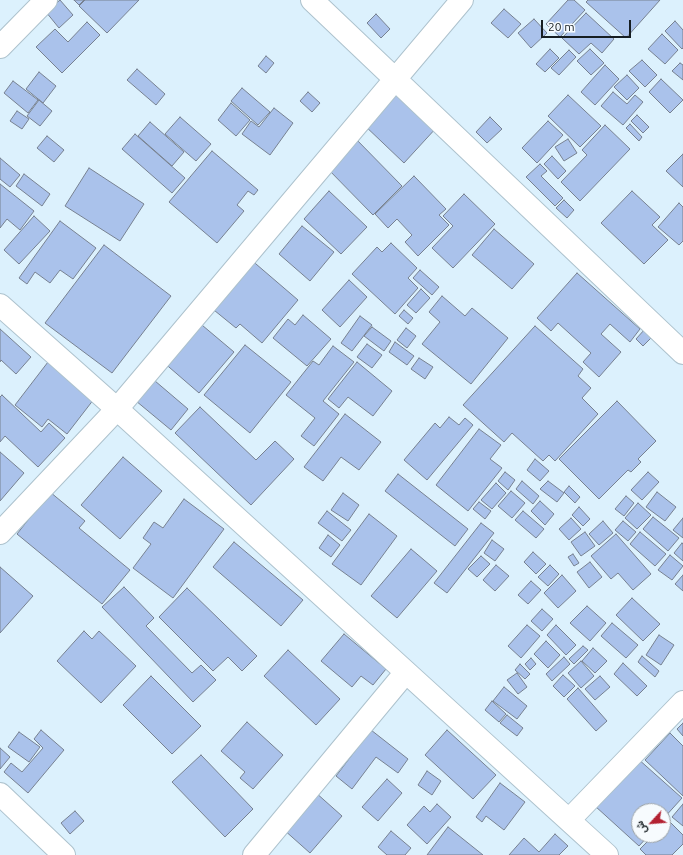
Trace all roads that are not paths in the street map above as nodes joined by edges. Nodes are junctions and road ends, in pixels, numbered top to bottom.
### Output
1 (46, 0) edge
2 (312, 0) edge
3 (462, 0) edge
4 (0, 46) edge
5 (396, 80) junction
6 (0, 305) edge
7 (683, 353) edge
8 (117, 409) junction
9 (0, 533) edge
10 (406, 672) junction
11 (683, 702) edge
12 (0, 794) edge
13 (569, 820) junction
14 (64, 855) edge
15 (254, 855) edge
16 (607, 855) edge

1 - 4 street
2 - 5 street
3 - 5 street
5 - 7 street
5 - 8 street
6 - 8 street
8 - 9 street
8 - 10 street
10 - 13 street
10 - 15 street
11 - 13 street
12 - 14 street
13 - 16 street

